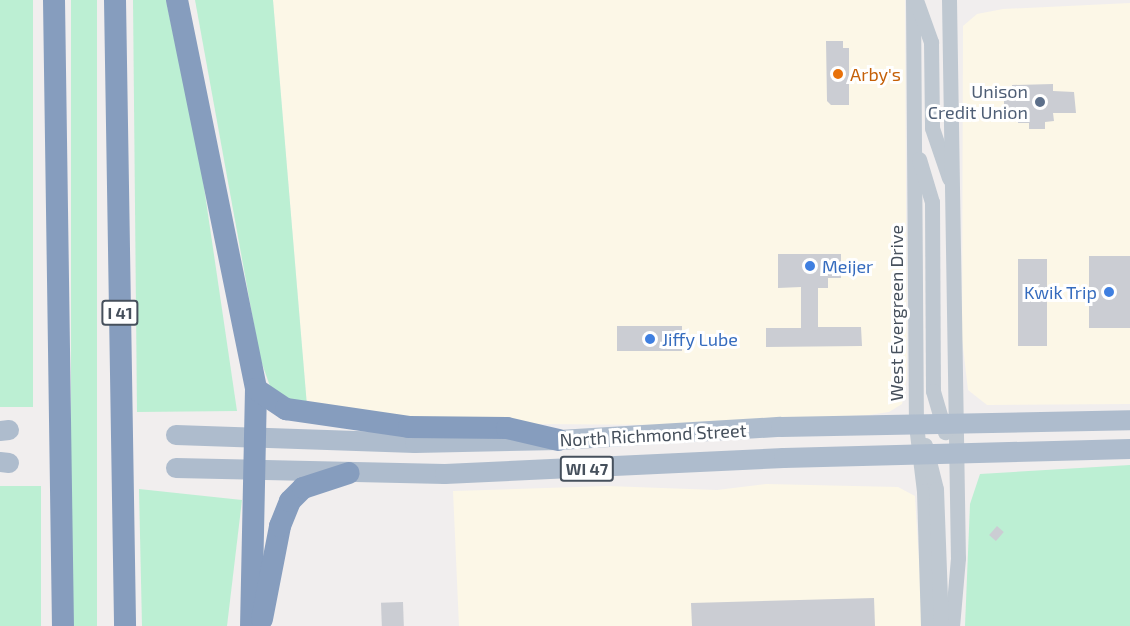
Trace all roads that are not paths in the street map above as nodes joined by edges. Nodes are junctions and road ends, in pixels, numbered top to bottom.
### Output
1 (54, 0) edge
2 (115, 0) edge
3 (177, 0) edge
4 (914, 0) edge
5 (949, 0) edge
6 (914, 144) junction
7 (952, 186) junction
8 (256, 389) junction
9 (1130, 420) edge
10 (916, 424) junction
11 (948, 424) junction
12 (176, 435) dead end
13 (256, 437) junction
14 (559, 440) junction
15 (1130, 449) edge
16 (955, 453) junction
17 (924, 454) junction
18 (176, 468) dead end
19 (255, 471) junction
20 (349, 473) junction
21 (63, 626) edge
22 (125, 626) edge
23 (251, 626) edge
24 (261, 626) edge
25 (928, 626) edge
26 (940, 626) edge
27 (952, 626) edge

1 - 21 highway
2 - 22 highway, I 41
3 - 8 highway
4 - 6 street, West Evergreen Drive
4 - 7 street
5 - 7 street
6 - 10 street, West Evergreen Drive
6 - 11 street
7 - 11 street
8 - 13 highway
8 - 14 highway
9 - 11 main road, North Richmond Street / WI 47
10 - 11 main road, North Richmond Street / WI 47
10 - 14 main road, North Richmond Street / WI 47
10 - 17 street, West Evergreen Drive
11 - 16 street
12 - 13 main road, North Richmond Street / WI 47
13 - 14 main road, North Richmond Street / WI 47
13 - 19 highway
15 - 16 main road, North Richmond Street / WI 47
16 - 17 main road, North Richmond Street / WI 47
16 - 27 street
17 - 20 main road, North Richmond Street / WI 47
17 - 25 street, West Evergreen Drive
17 - 26 street
18 - 19 main road, North Richmond Street / WI 47
19 - 20 main road, North Richmond Street / WI 47
19 - 23 highway
20 - 24 highway

